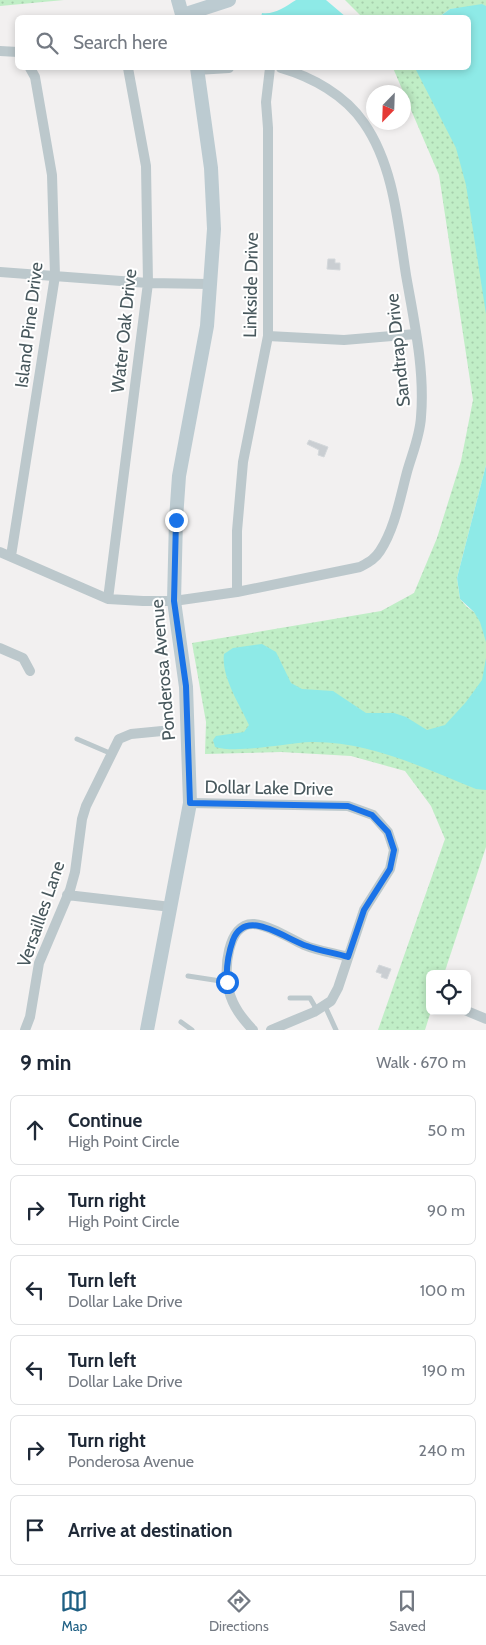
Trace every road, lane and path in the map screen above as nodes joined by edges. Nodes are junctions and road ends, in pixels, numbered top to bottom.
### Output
1 (178, 0) edge
2 (229, 0) edge
3 (183, 15) edge
4 (186, 15) edge
5 (0, 51) edge
6 (15, 52) edge
7 (31, 70) edge
8 (128, 70) edge
9 (197, 70) edge
10 (270, 70) edge
11 (288, 70) edge
12 (0, 272) edge
13 (55, 276) junction
14 (148, 283) junction
15 (210, 284) junction
16 (416, 334) junction
17 (268, 336) junction
18 (0, 552) edge
19 (11, 556) junction
20 (237, 592) junction
21 (108, 599) junction
22 (174, 601) junction
23 (0, 648) edge
24 (30, 671) dead end
25 (162, 732) dead end
26 (77, 740) dead end
27 (112, 754) junction
28 (190, 803) junction
29 (67, 895) junction
30 (170, 907) junction
31 (348, 957) junction
32 (188, 976) dead end
33 (227, 982) junction
34 (290, 998) dead end
35 (321, 1008) junction
36 (471, 1013) edge
37 (486, 1019) edge
38 (181, 1022) dead end
39 (25, 1030) edge
40 (147, 1030) edge
41 (192, 1030) edge
42 (253, 1030) edge
43 (271, 1030) edge
44 (336, 1030) edge

1 - 3 street
2 - 4 street
5 - 6 street
7 - 13 street, Island Pine Drive
8 - 14 street, Water Oak Drive
9 - 15 street, Ponderosa Avenue
10 - 17 street, Linkside Drive
11 - 16 street, Sandtrap Drive
12 - 13 street
13 - 14 street
13 - 19 street, Island Pine Drive
14 - 15 street
14 - 21 street, Water Oak Drive
15 - 22 street, Ponderosa Avenue
16 - 17 street
16 - 20 street, Sandtrap Drive
17 - 20 street, Linkside Drive
18 - 19 street
19 - 21 street
20 - 22 street, Sandtrap Drive
21 - 22 street, Sandtrap Drive
22 - 28 street, Ponderosa Avenue
23 - 24 street
25 - 27 street, Versailles Lane
26 - 27 lane
27 - 29 street, Versailles Lane
28 - 30 street, Ponderosa Avenue
28 - 31 street, Dollar Lake Drive
29 - 30 street, Versailles Lane
29 - 39 street, Versailles Lane
30 - 40 street, Ponderosa Avenue
31 - 33 street
31 - 35 street, Dollar Lake Drive
32 - 33 lane
33 - 42 street
34 - 35 lane
35 - 43 street
35 - 44 lane
36 - 37 street
38 - 41 lane

